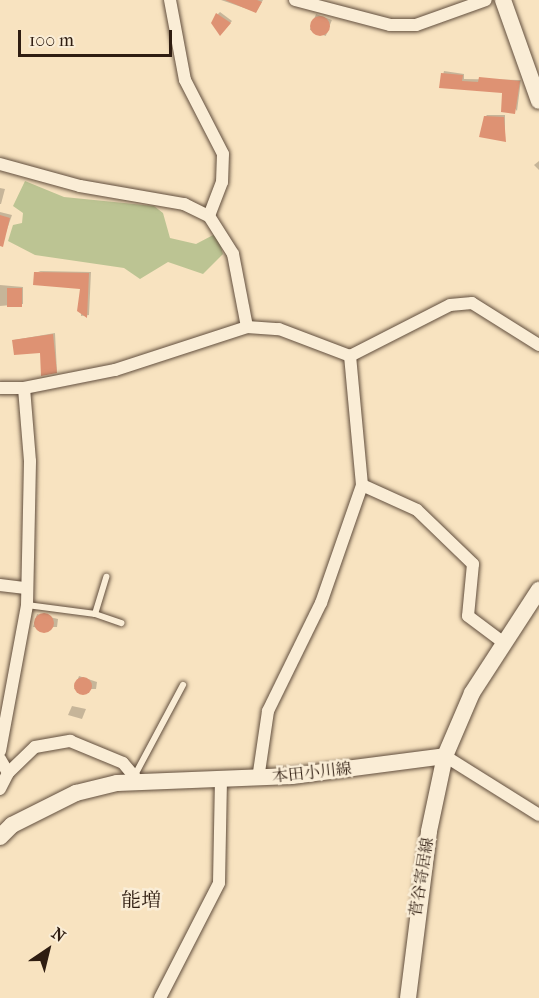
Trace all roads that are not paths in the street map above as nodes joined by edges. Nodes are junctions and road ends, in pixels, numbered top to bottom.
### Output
1 (170, 0) edge
2 (295, 0) edge
3 (486, 0) edge
4 (502, 0) edge
5 (539, 101) edge
6 (0, 164) edge
7 (209, 216) junction
8 (247, 327) junction
9 (539, 345) edge
10 (350, 356) junction
11 (0, 388) edge
12 (24, 388) junction
13 (362, 485) junction
14 (106, 577) dead end
15 (0, 585) edge
16 (26, 588) junction
17 (539, 590) edge
18 (27, 605) junction
19 (95, 615) junction
20 (121, 624) dead end
21 (504, 643) junction
22 (183, 686) dead end
23 (0, 751) edge
24 (445, 756) junction
25 (0, 759) edge
26 (8, 773) junction
27 (138, 778) junction
28 (258, 779) junction
29 (221, 781) junction
30 (0, 789) edge
31 (539, 815) edge
32 (0, 837) edge
33 (160, 998) edge
34 (408, 998) edge

1 - 7 street
2 - 3 street
4 - 5 main road
6 - 7 street
7 - 8 street
8 - 10 street
8 - 12 street
9 - 10 street
10 - 13 street
11 - 12 street
12 - 16 street
13 - 21 street
13 - 28 street
14 - 19 lane
15 - 16 street
16 - 18 street
17 - 21 main road
18 - 19 lane
18 - 23 street
19 - 20 lane
21 - 24 main road
22 - 27 lane
24 - 28 main road, 本田小川線
24 - 31 street
24 - 34 main road, 菅谷寄居線
25 - 26 street
26 - 27 street
26 - 30 street
27 - 29 main road, 本田小川線
27 - 32 main road, 本田小川線
28 - 29 main road, 本田小川線
29 - 33 street

